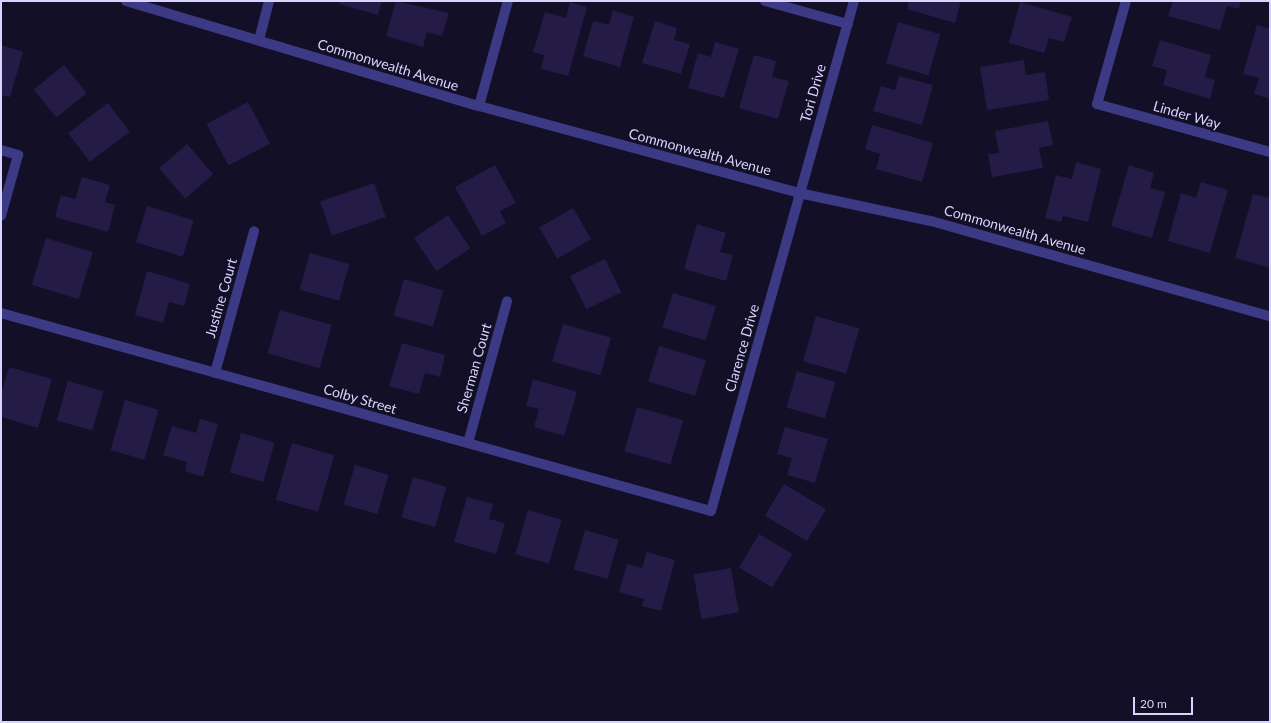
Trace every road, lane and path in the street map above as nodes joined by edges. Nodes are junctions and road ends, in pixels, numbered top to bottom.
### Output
1 (126, 1) edge
2 (269, 1) edge
3 (508, 1) edge
4 (765, 1) edge
5 (854, 1) edge
6 (1126, 1) edge
7 (848, 24) junction
8 (258, 40) junction
9 (479, 106) junction
10 (1, 150) edge
11 (1270, 152) edge
12 (799, 193) junction
13 (1, 216) edge
14 (254, 231) dead end
15 (507, 301) dead end
16 (1, 313) edge
17 (1270, 316) edge
18 (215, 373) junction
19 (468, 443) junction
20 (711, 511) joint

1 - 8 street, Commonwealth Avenue
2 - 8 street
3 - 9 street
4 - 7 street
5 - 7 street, Tori Drive
6 - 11 street, Linder Way
7 - 12 street, Tori Drive
8 - 9 street, Commonwealth Avenue
9 - 12 street, Commonwealth Avenue
10 - 13 street
12 - 17 street, Commonwealth Avenue
12 - 20 street, Clarence Drive
14 - 18 street, Justine Court
15 - 19 street, Sherman Court
16 - 18 street, Colby Street
18 - 19 street, Colby Street
19 - 20 street, Colby Street

